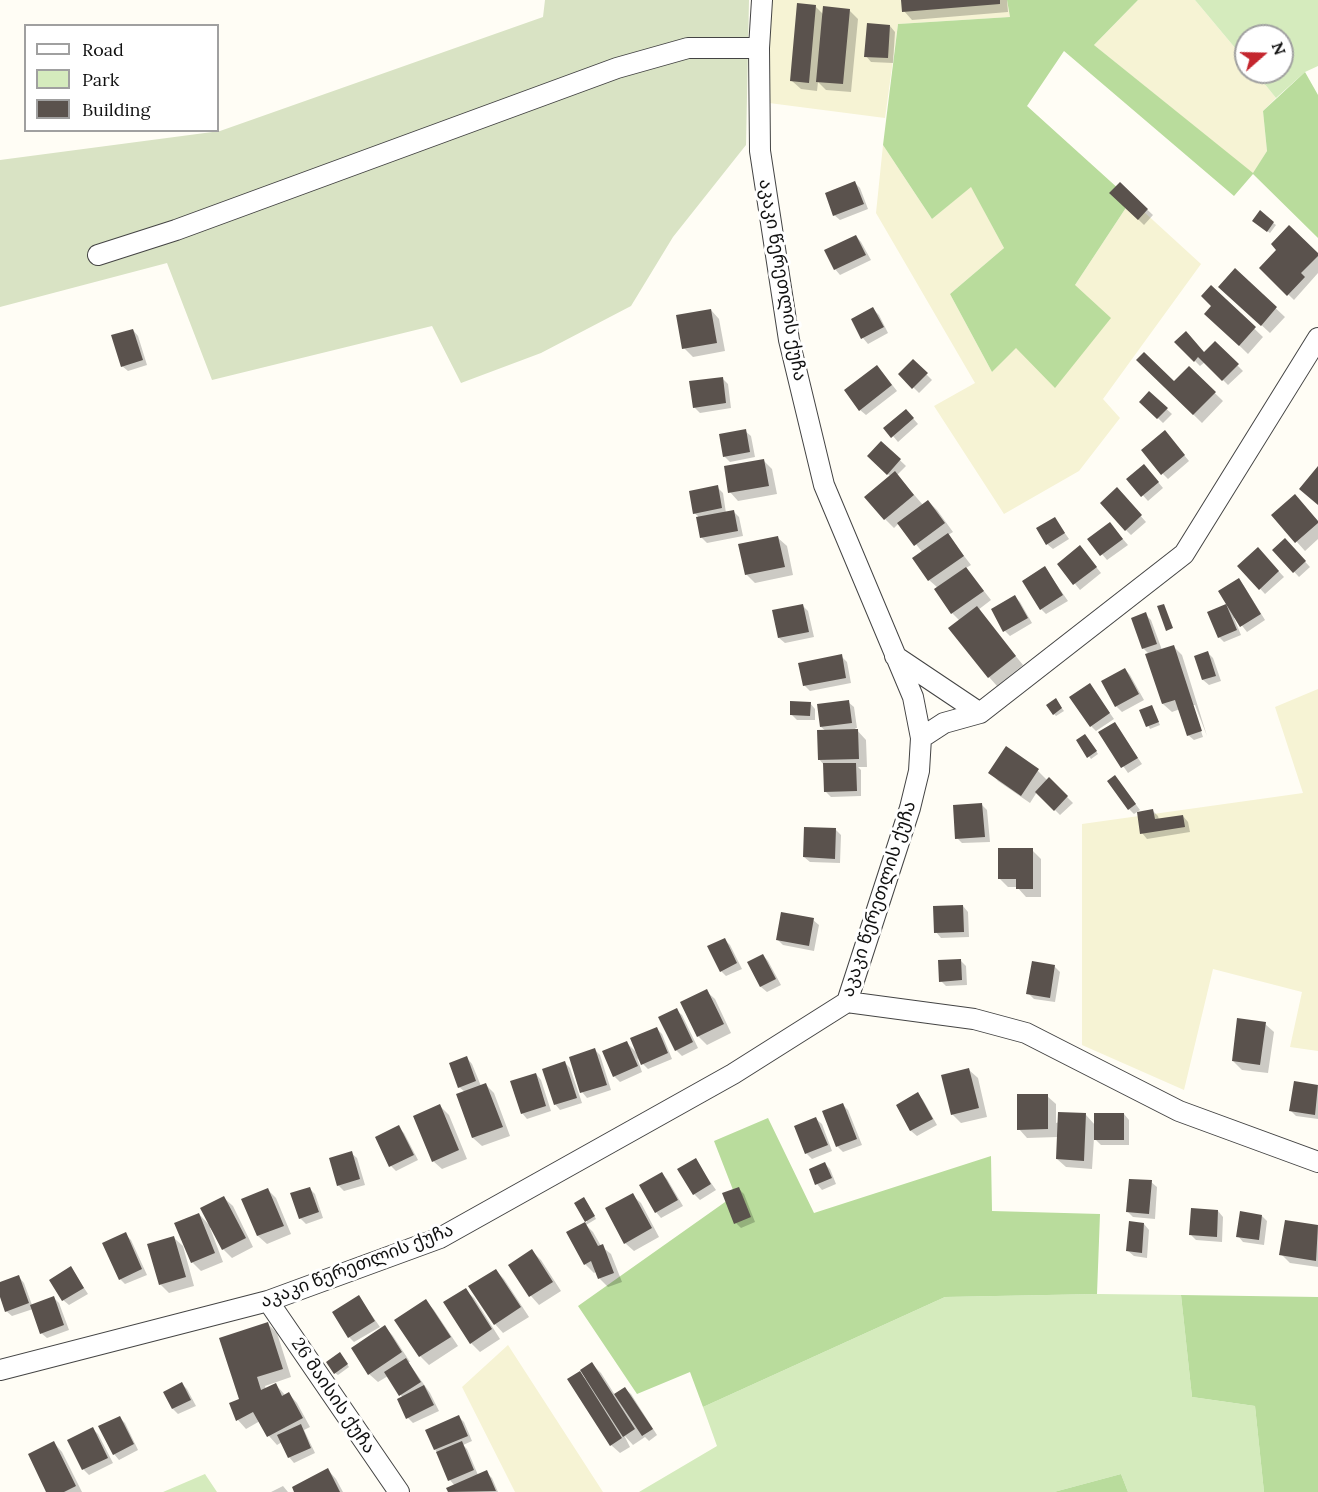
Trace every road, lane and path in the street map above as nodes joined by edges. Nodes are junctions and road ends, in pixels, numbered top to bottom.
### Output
1 (762, 0) edge
2 (759, 48) junction
3 (98, 255) dead end
4 (1318, 338) edge
5 (895, 656) junction
6 (980, 713) junction
7 (921, 738) junction
8 (847, 1002) junction
9 (1318, 1162) edge
10 (268, 1301) junction
11 (0, 1370) edge
12 (399, 1492) edge

1 - 2 street, აკაკი წერეთლის ქუჩა
2 - 3 street
2 - 5 street, აკაკი წერეთლის ქუჩა
4 - 6 street
5 - 6 street
5 - 7 street, აკაკი წერეთლის ქუჩა
6 - 7 street
7 - 8 street, აკაკი წერეთლის ქუჩა
8 - 9 street
8 - 10 street, აკაკი წერეთლის ქუჩა
10 - 11 street, აკაკი წერეთლის ქუჩა
10 - 12 street, 26 მაისის ქუჩა

